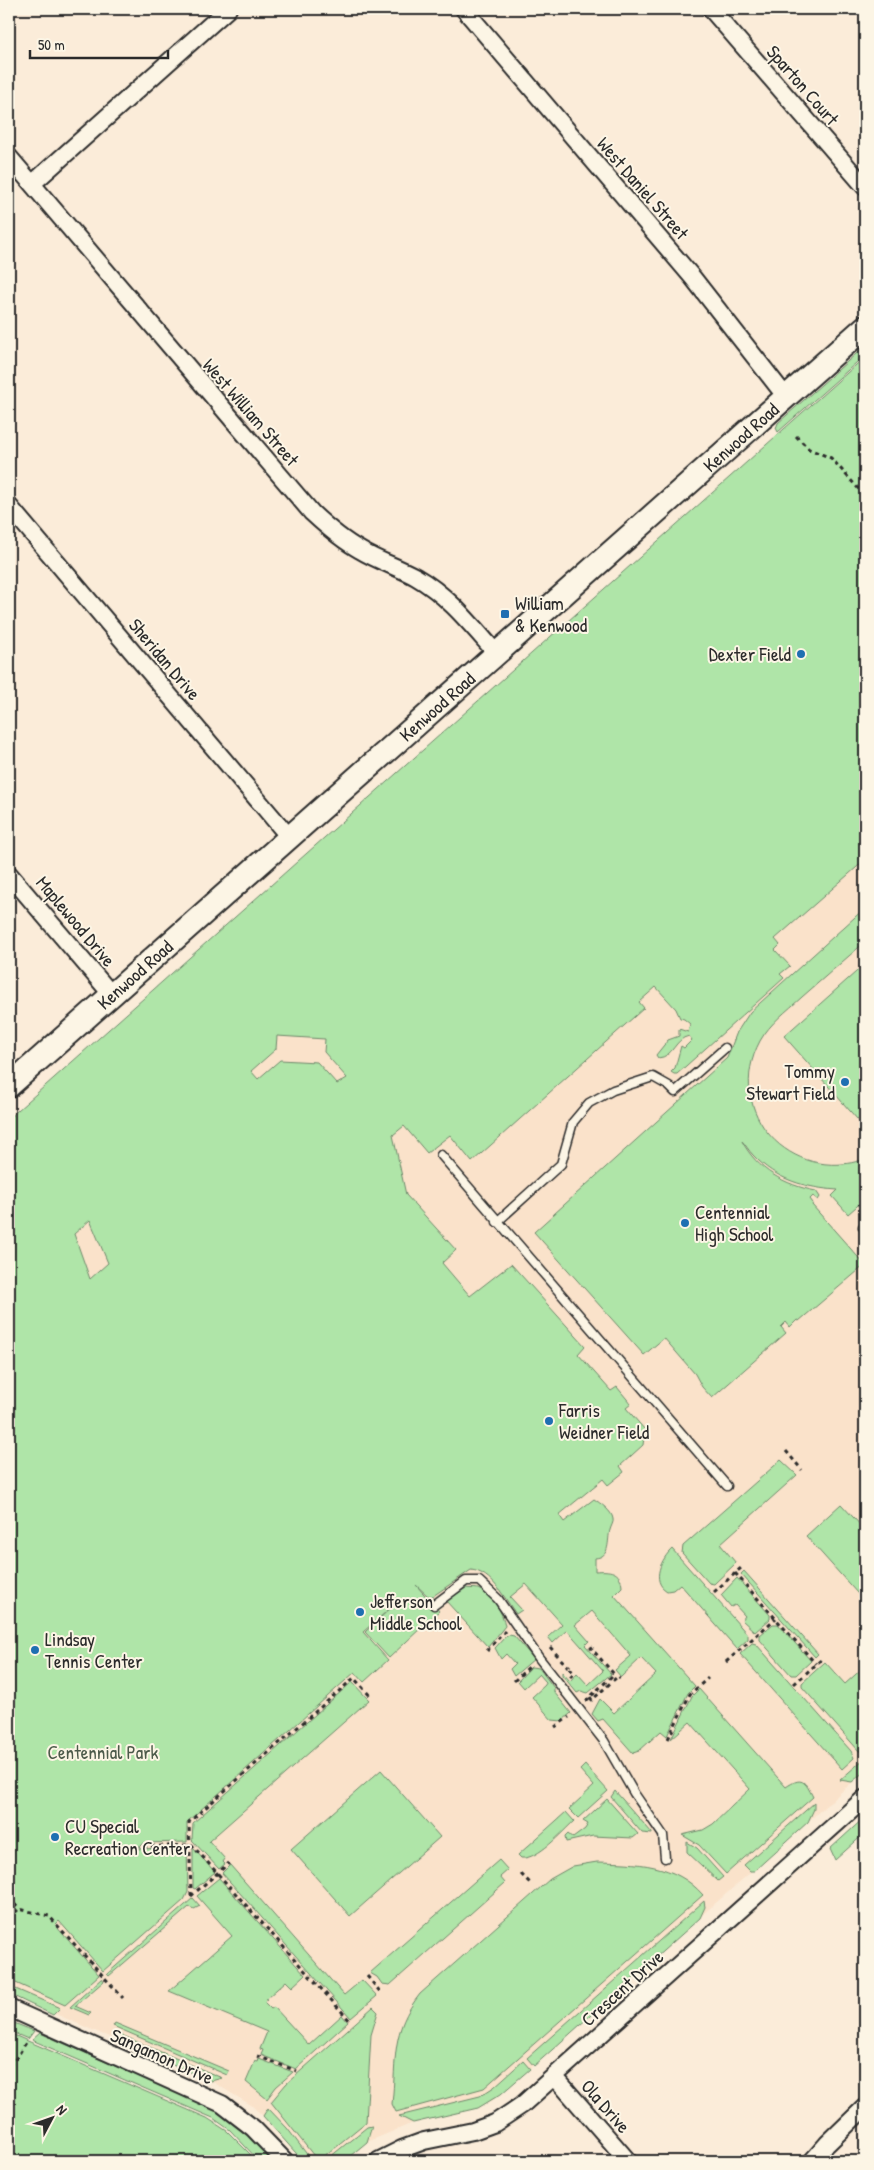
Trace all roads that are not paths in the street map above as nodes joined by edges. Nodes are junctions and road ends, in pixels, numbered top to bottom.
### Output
1 (228, 9) edge
2 (464, 9) edge
3 (711, 9) edge
4 (9, 157) edge
5 (32, 184) junction
6 (865, 187) edge
7 (865, 326) edge
8 (786, 397) junction
9 (9, 506) edge
10 (496, 654) junction
11 (290, 838) junction
12 (9, 874) edge
13 (112, 995) junction
14 (725, 1048) dead end
15 (9, 1086) edge
16 (441, 1155) dead end
17 (497, 1222) junction
18 (865, 1225) edge
19 (865, 1230) edge
20 (727, 1486) dead end
21 (434, 1605) dead end
22 (865, 1798) edge
23 (665, 1858) dead end
24 (9, 2008) edge
25 (554, 2076) junction
26 (865, 2107) edge
27 (285, 2161) edge
28 (378, 2161) edge
29 (628, 2161) edge
30 (812, 2161) edge

1 - 5 street
2 - 8 street, West Daniel Street
3 - 6 street, Sparton Court
4 - 5 street, West William Street
5 - 10 street, West William Street
7 - 8 street, Kenwood Road
8 - 10 street, Kenwood Road
9 - 11 street, Sheridan Drive
10 - 11 street, Kenwood Road
11 - 13 street, Kenwood Road
12 - 13 street, Maplewood Drive
13 - 15 street, Kenwood Road
14 - 17 lane
16 - 17 lane
17 - 20 lane
18 - 19 lane
21 - 23 lane
22 - 25 street, Crescent Drive
24 - 27 street, Sangamon Drive
25 - 28 street, Crescent Drive
25 - 29 street, Ola Drive
26 - 30 street

